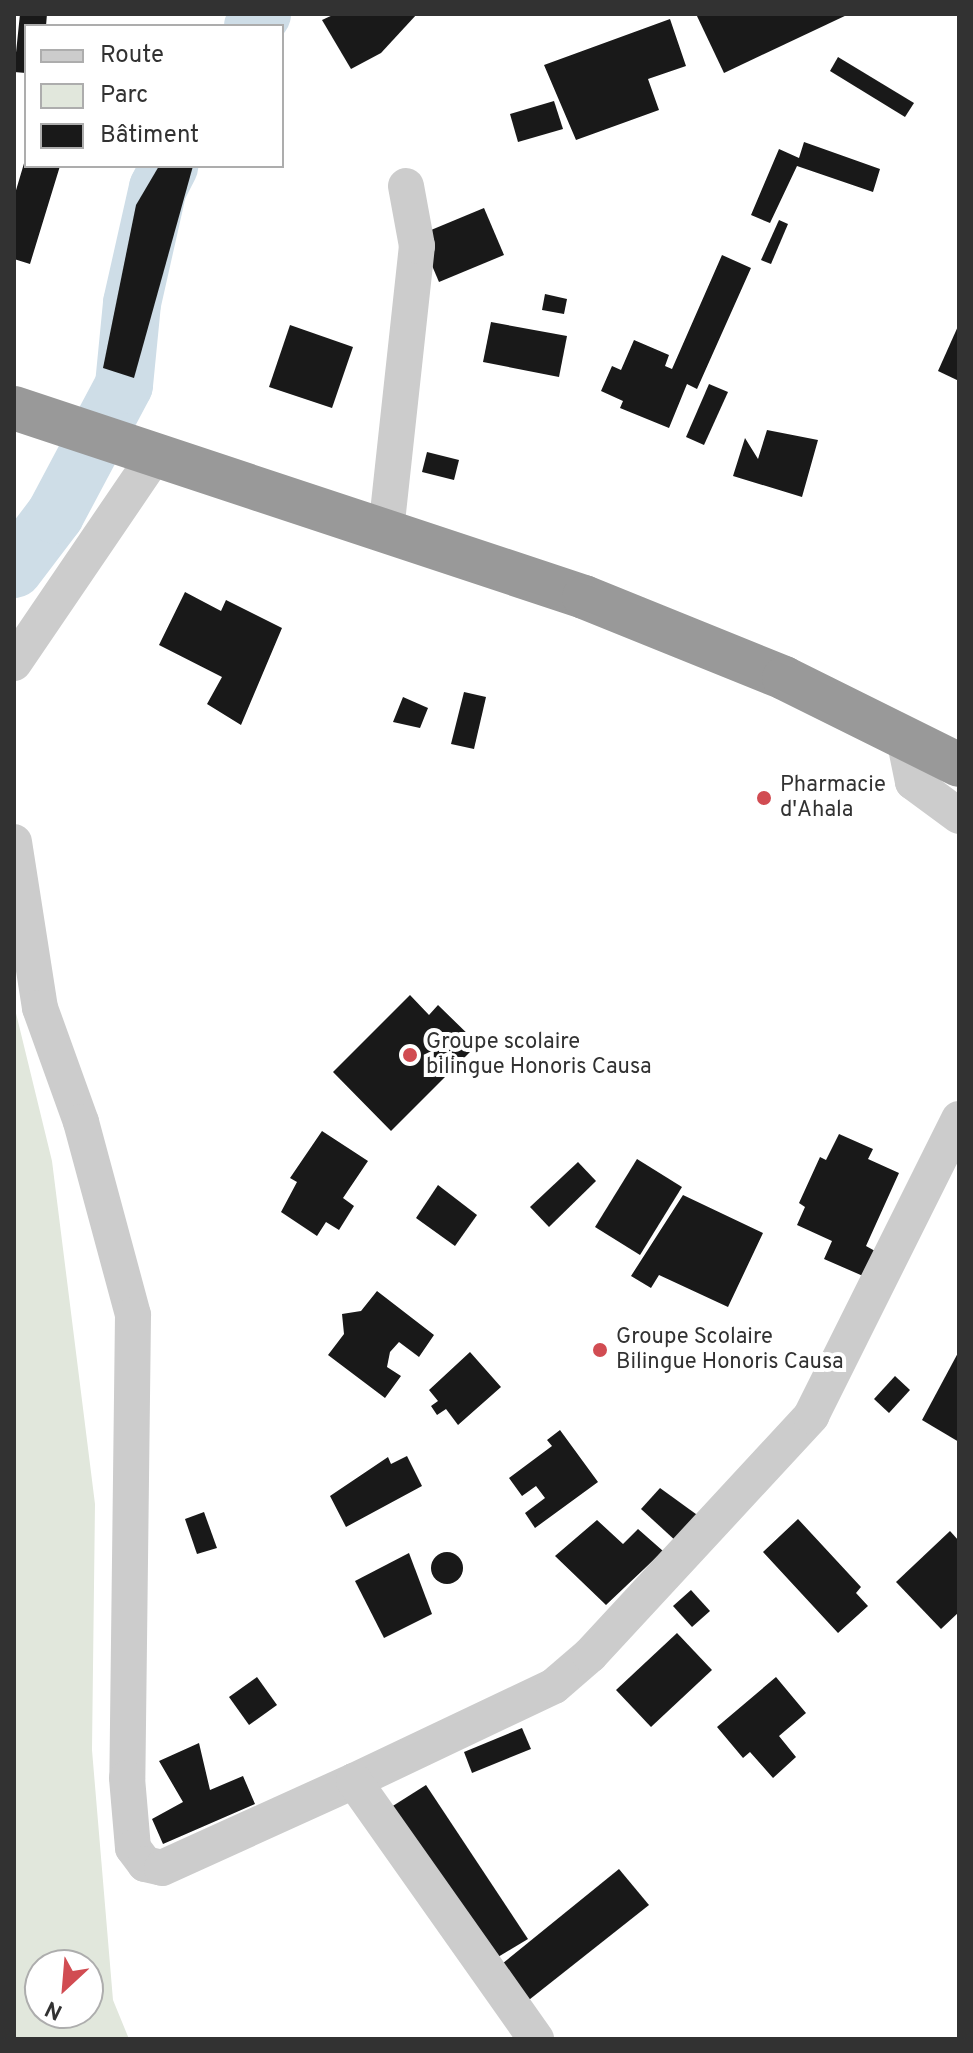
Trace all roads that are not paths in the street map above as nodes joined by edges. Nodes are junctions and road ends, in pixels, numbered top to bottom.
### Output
1 (406, 186) dead end
2 (14, 408) edge
3 (156, 454) junction
4 (386, 531) junction
5 (14, 663) edge
6 (904, 738) junction
7 (959, 765) edge
8 (959, 816) edge
9 (14, 842) edge
10 (959, 1119) edge
11 (354, 1781) junction
12 (536, 2039) edge

1 - 4 street
2 - 3 highway
3 - 4 highway
3 - 5 street
4 - 6 highway
6 - 7 highway
6 - 8 street
9 - 11 street
10 - 11 street
11 - 12 street

